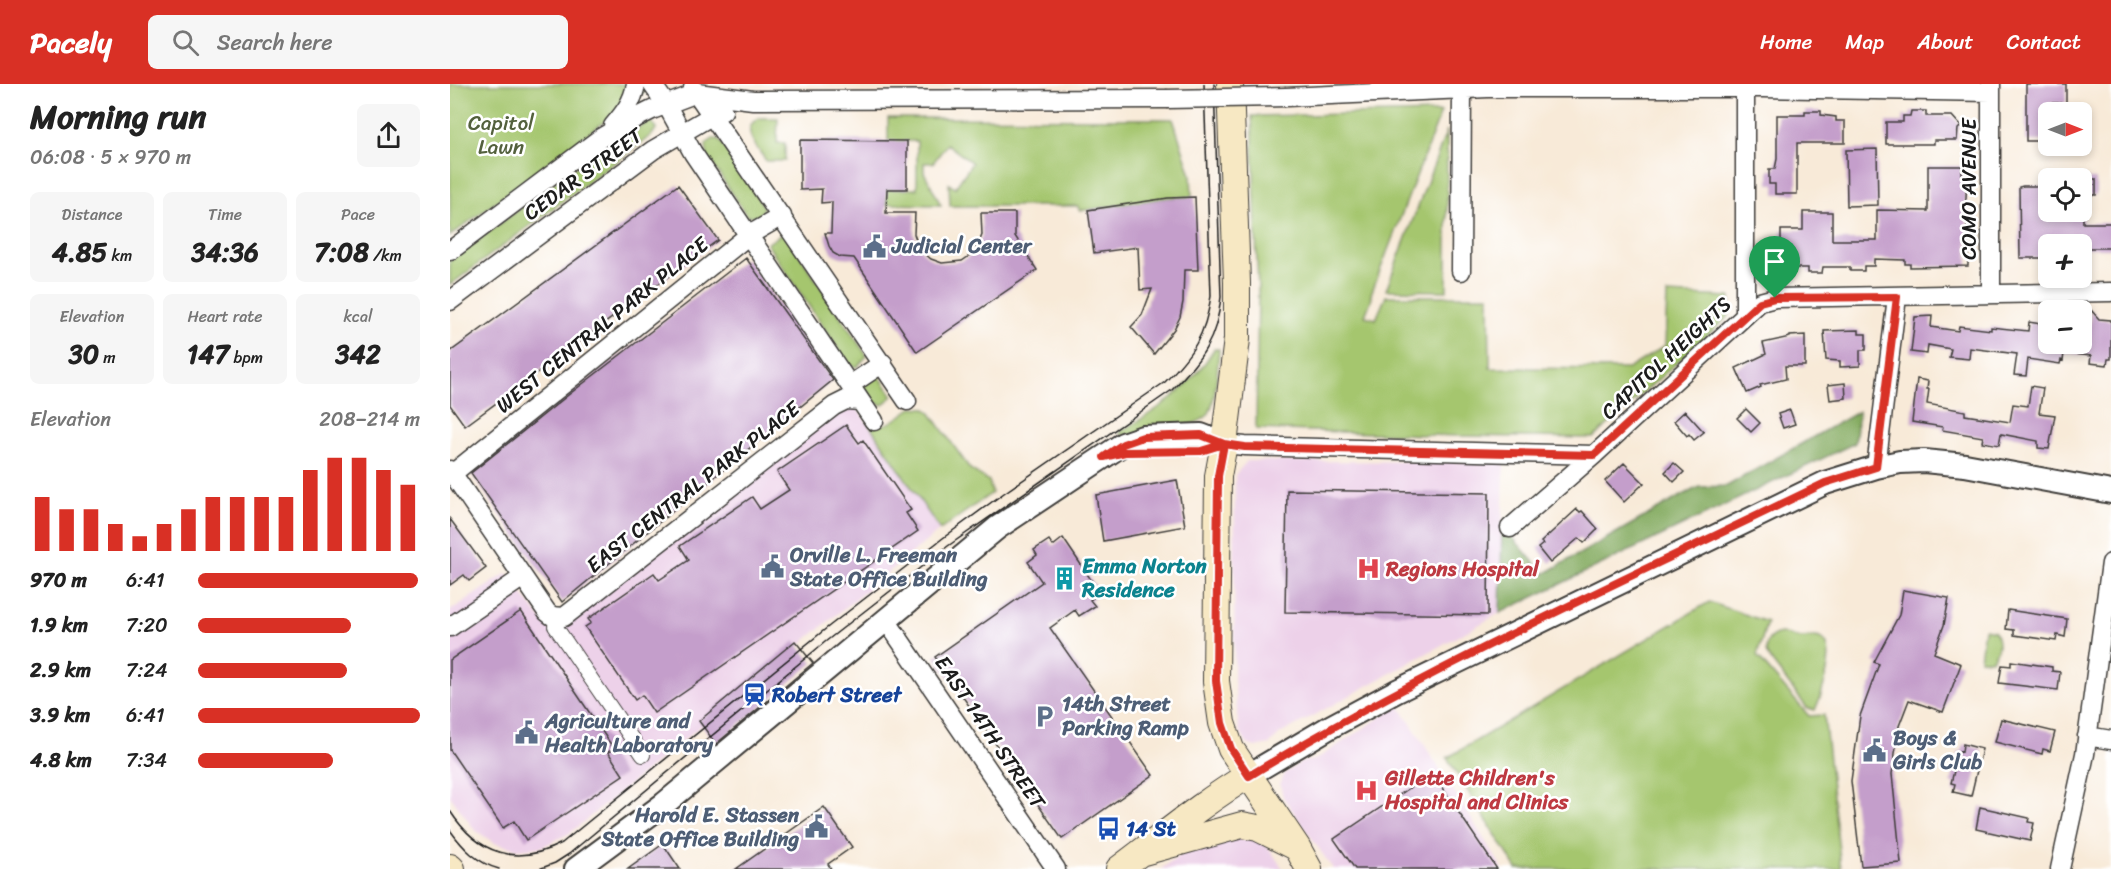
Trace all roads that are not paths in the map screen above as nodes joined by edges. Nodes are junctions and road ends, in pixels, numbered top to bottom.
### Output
1 (636, 84) edge
2 (652, 84) edge
3 (1230, 84) edge
4 (1745, 86) edge
5 (1462, 87) edge
6 (693, 88) edge
7 (1991, 88) edge
8 (753, 100) junction
9 (666, 104) junction
10 (713, 115) junction
11 (681, 133) junction
12 (602, 137) junction
13 (782, 216) junction
14 (749, 236) junction
15 (450, 251) edge
16 (1461, 271) dead end
17 (2111, 292) edge
18 (1991, 294) junction
19 (1897, 297) junction
20 (450, 301) edge
21 (1745, 316) junction
22 (883, 363) junction
23 (850, 385) junction
24 (860, 401) junction
25 (907, 401) dead end
26 (874, 421) dead end
27 (1224, 444) junction
28 (1594, 455) junction
29 (1876, 467) junction
30 (451, 472) edge
31 (2111, 492) edge
32 (1510, 528) dead end
33 (2111, 563) edge
34 (523, 577) junction
35 (557, 617) junction
36 (886, 620) junction
37 (450, 627) edge
38 (2087, 736) junction
39 (2111, 740) edge
40 (643, 755) dead end
41 (1249, 776) junction
42 (1140, 854) junction
43 (1303, 858) edge
44 (576, 869) edge
45 (1056, 869) edge
46 (1119, 869) edge
47 (2060, 869) edge

1 - 12 street
2 - 9 street
3 - 27 main road
4 - 5 street, CEDAR STREET
4 - 7 street, CEDAR STREET
4 - 21 street
5 - 8 street, CEDAR STREET, bridge
5 - 16 street
6 - 8 street, CEDAR STREET
6 - 9 street, CEDAR STREET
6 - 10 street
7 - 18 street, COMO AVENUE
8 - 10 street, CEDAR STREET
9 - 11 street
9 - 12 street, CEDAR STREET
10 - 11 street, CEDAR STREET
10 - 13 street
11 - 14 street
11 - 20 street, CEDAR STREET
12 - 15 street, CEDAR STREET
13 - 14 street, WEST CENTRAL PARK PLACE
13 - 22 street
14 - 23 street
14 - 30 street, WEST CENTRAL PARK PLACE
17 - 18 street, CAPITOL HEIGHTS
18 - 19 street, CAPITOL HEIGHTS
19 - 21 street, CAPITOL HEIGHTS
19 - 29 street
21 - 28 street, CAPITOL HEIGHTS
22 - 23 street
22 - 25 street
23 - 24 street
24 - 26 street
24 - 35 street, EAST CENTRAL PARK PLACE
27 - 28 street
27 - 36 street
27 - 41 main road
28 - 32 street, CAPITOL HEIGHTS
29 - 31 street
29 - 41 street
30 - 34 street
33 - 38 street
34 - 35 street
34 - 37 street
35 - 40 street
36 - 44 street
36 - 45 street, EAST 14TH STREET
38 - 39 street
38 - 47 street
41 - 42 main road
41 - 43 main road
42 - 43 main road
42 - 46 main road

